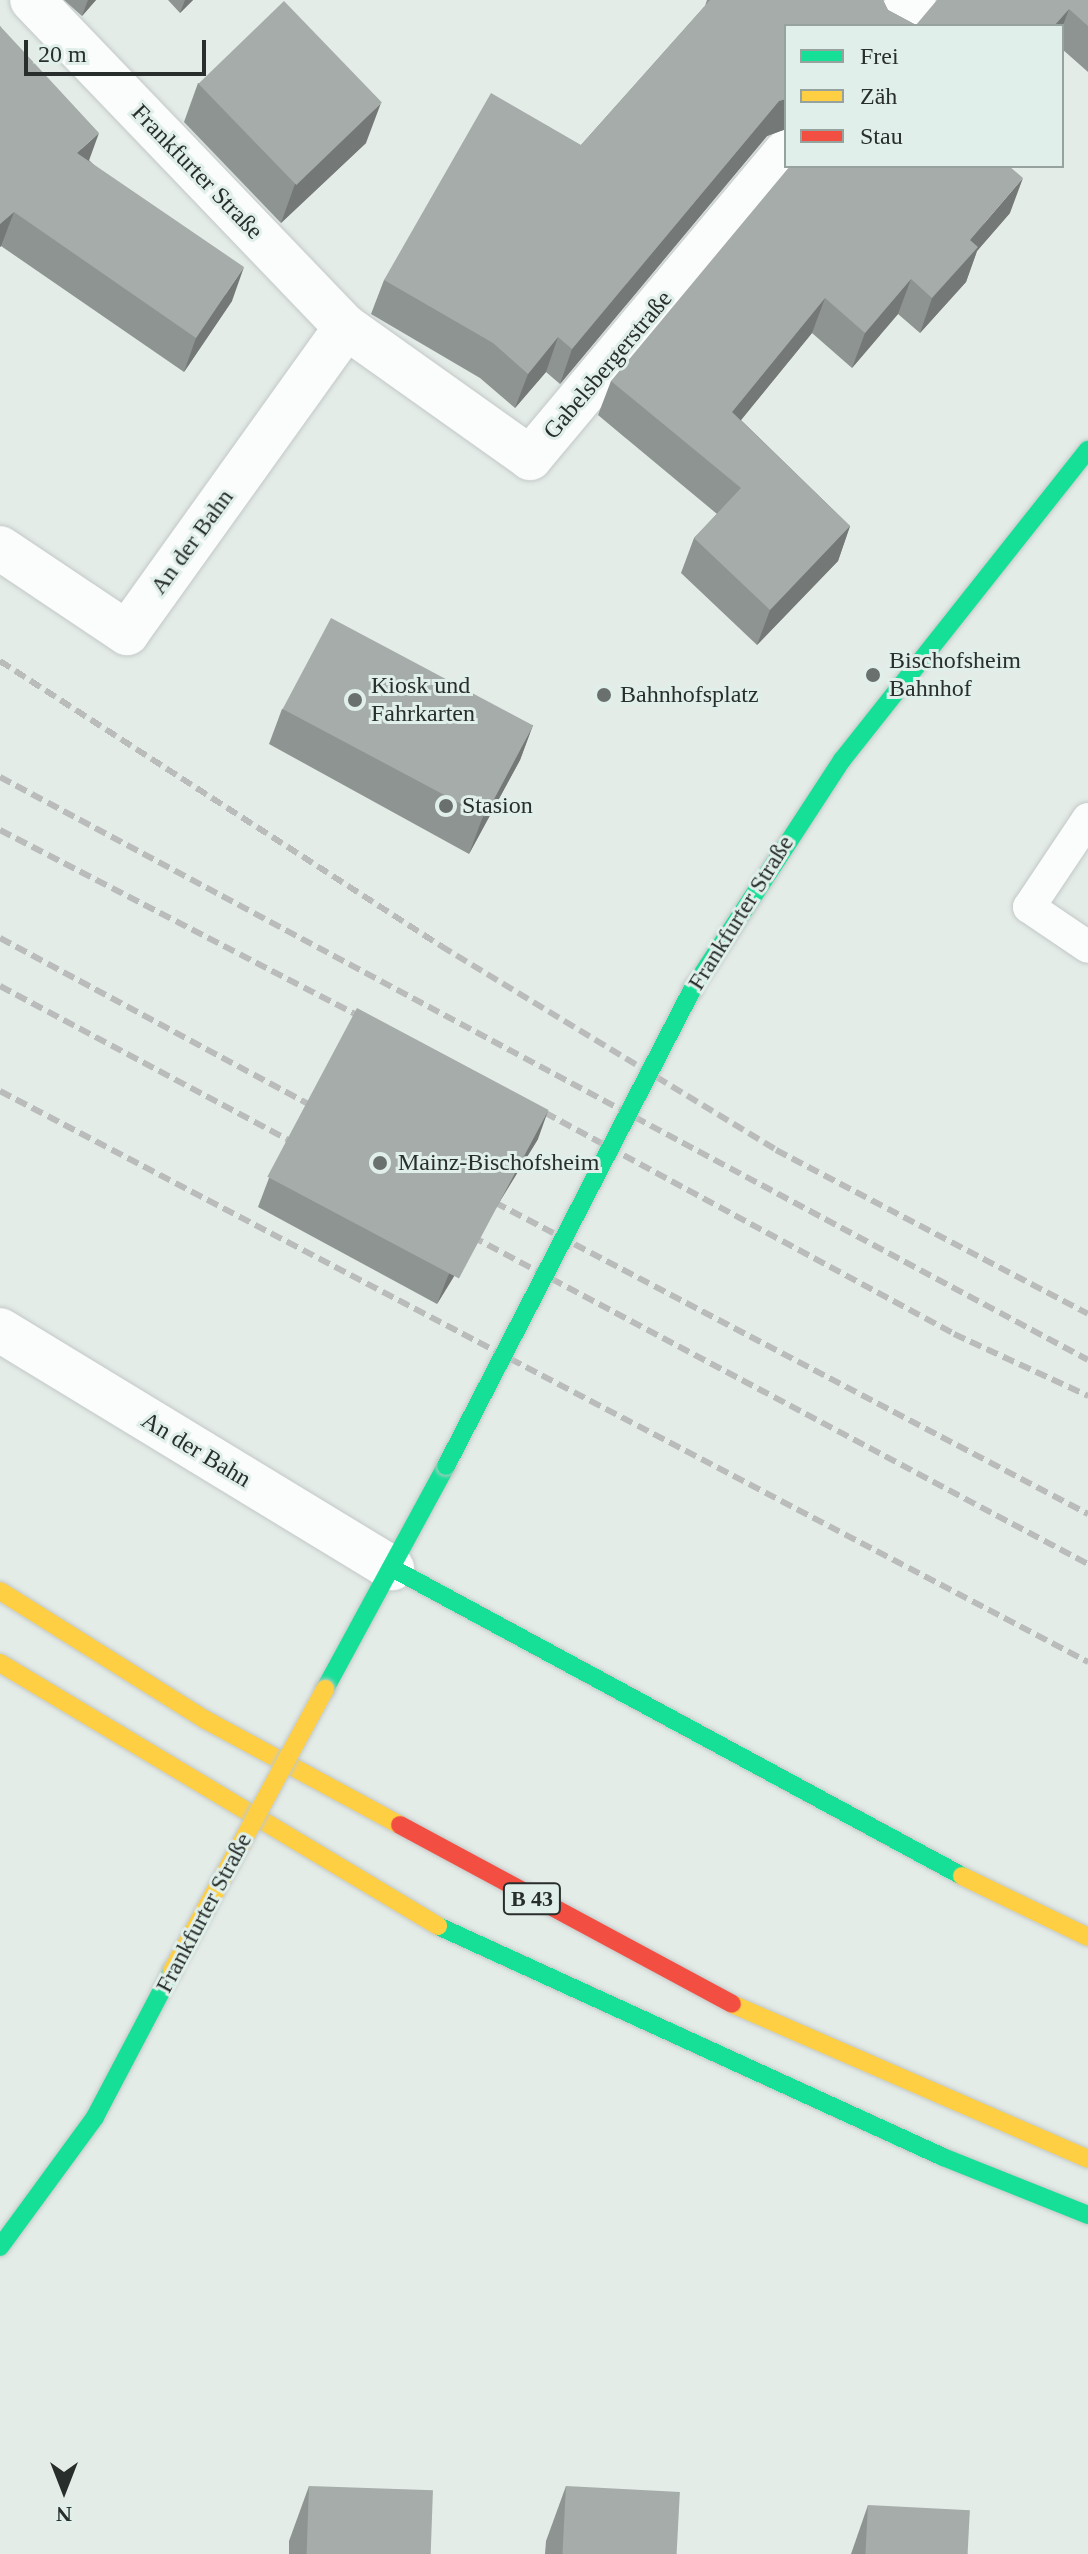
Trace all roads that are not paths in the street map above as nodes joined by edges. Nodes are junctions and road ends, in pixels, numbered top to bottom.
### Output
1 (32, 0) edge
2 (914, 0) edge
3 (894, 24) edge
4 (784, 154) edge
5 (355, 334) junction
6 (1088, 450) edge
7 (0, 548) edge
8 (1088, 819) edge
9 (1088, 947) edge
10 (0, 1330) edge
11 (392, 1568) junction
12 (0, 1591) edge
13 (0, 1663) edge
14 (1088, 1937) edge
15 (1088, 2159) edge
16 (1088, 2215) edge
17 (0, 2247) edge

1 - 5 street, Frankfurter Straße
2 - 3 street
4 - 5 street, Gabelsbergerstraße
5 - 7 street, An der Bahn
6 - 11 main road, Frankfurter Straße, bridge
8 - 9 lane
10 - 11 street, An der Bahn
11 - 14 main road
11 - 17 main road, Frankfurter Straße, bridge
12 - 15 main road, B 43
13 - 16 main road, B 43

